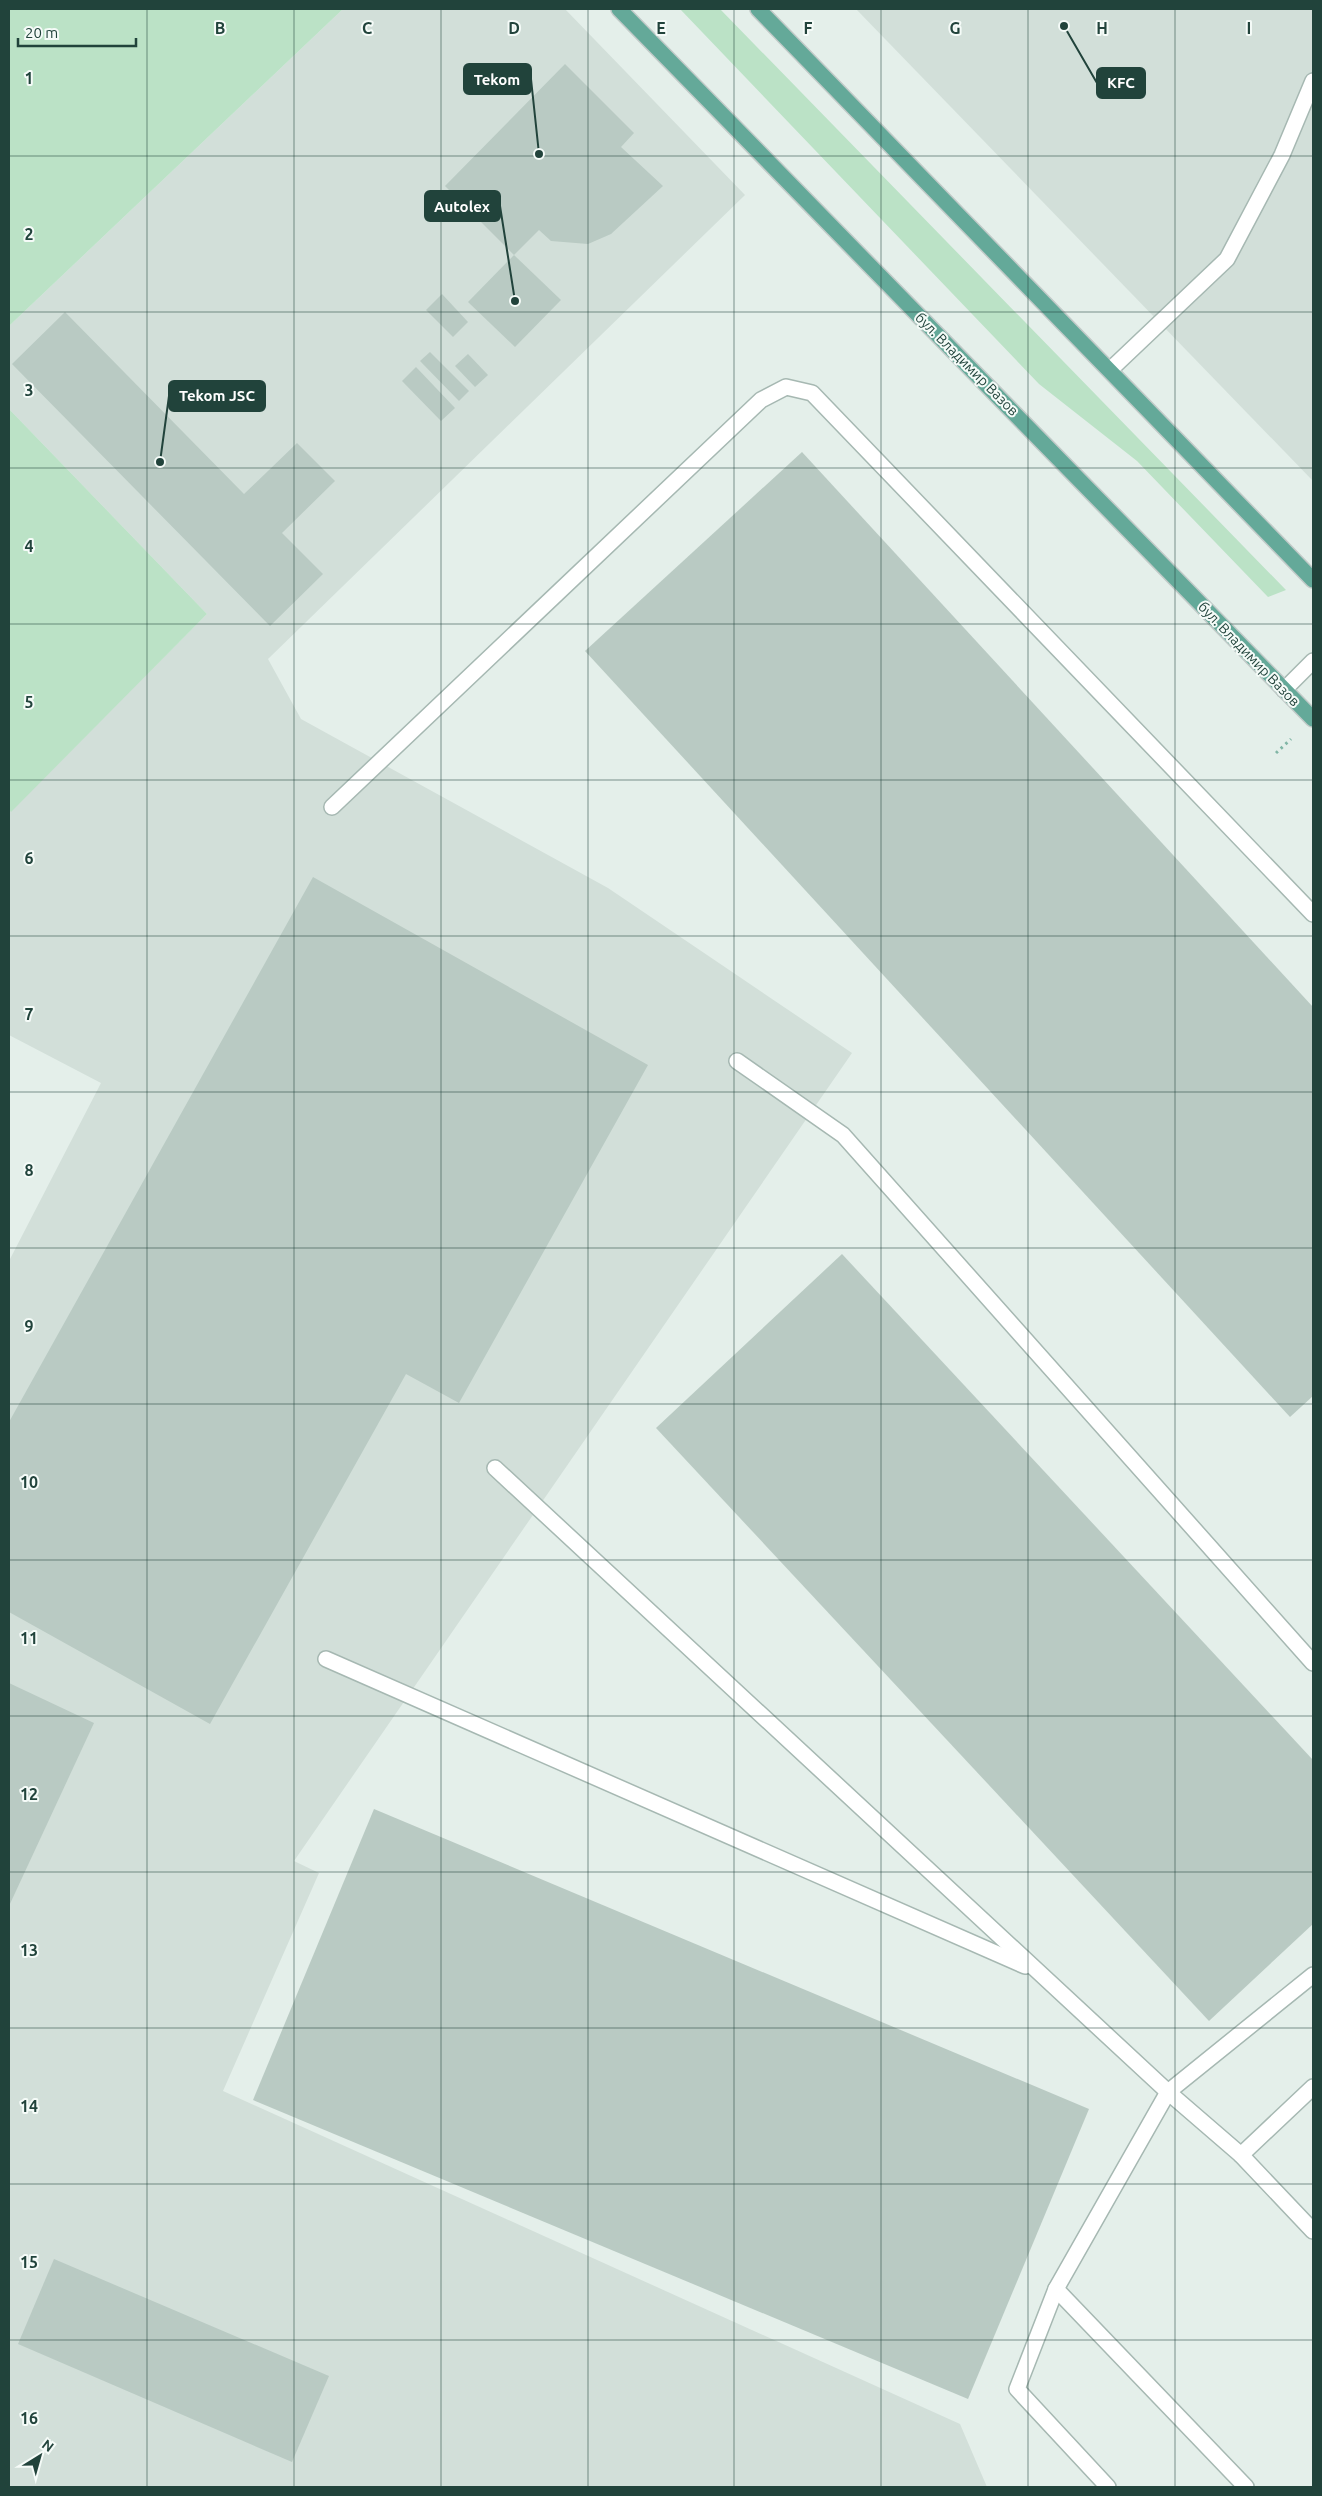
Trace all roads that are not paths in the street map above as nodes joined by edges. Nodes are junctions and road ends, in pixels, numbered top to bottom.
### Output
1 (619, 9) edge
2 (758, 9) edge
3 (1313, 82) edge
4 (1110, 370) junction
5 (1313, 580) edge
6 (1313, 661) edge
7 (1284, 690) junction
8 (1313, 719) edge
9 (332, 807) dead end
10 (1313, 914) edge
11 (737, 1061) dead end
12 (495, 1468) dead end
13 (326, 1659) dead end
14 (1313, 1663) edge
15 (1037, 1971) junction
16 (1313, 1975) edge
17 (1313, 2087) edge
18 (1168, 2092) junction
19 (1240, 2156) junction
20 (1313, 2231) edge
21 (1056, 2290) junction
22 (1108, 2487) edge
23 (1246, 2487) edge

1 - 7 main road, бул. Владимир Вазов
2 - 4 main road
3 - 4 lane
4 - 5 main road
6 - 7 lane
7 - 8 main road, бул. Владимир Вазов
9 - 10 lane
11 - 14 lane
12 - 15 lane
13 - 15 lane
15 - 18 lane
16 - 18 lane
17 - 19 lane
18 - 19 lane
18 - 21 lane
19 - 20 lane
21 - 22 lane
21 - 23 lane

